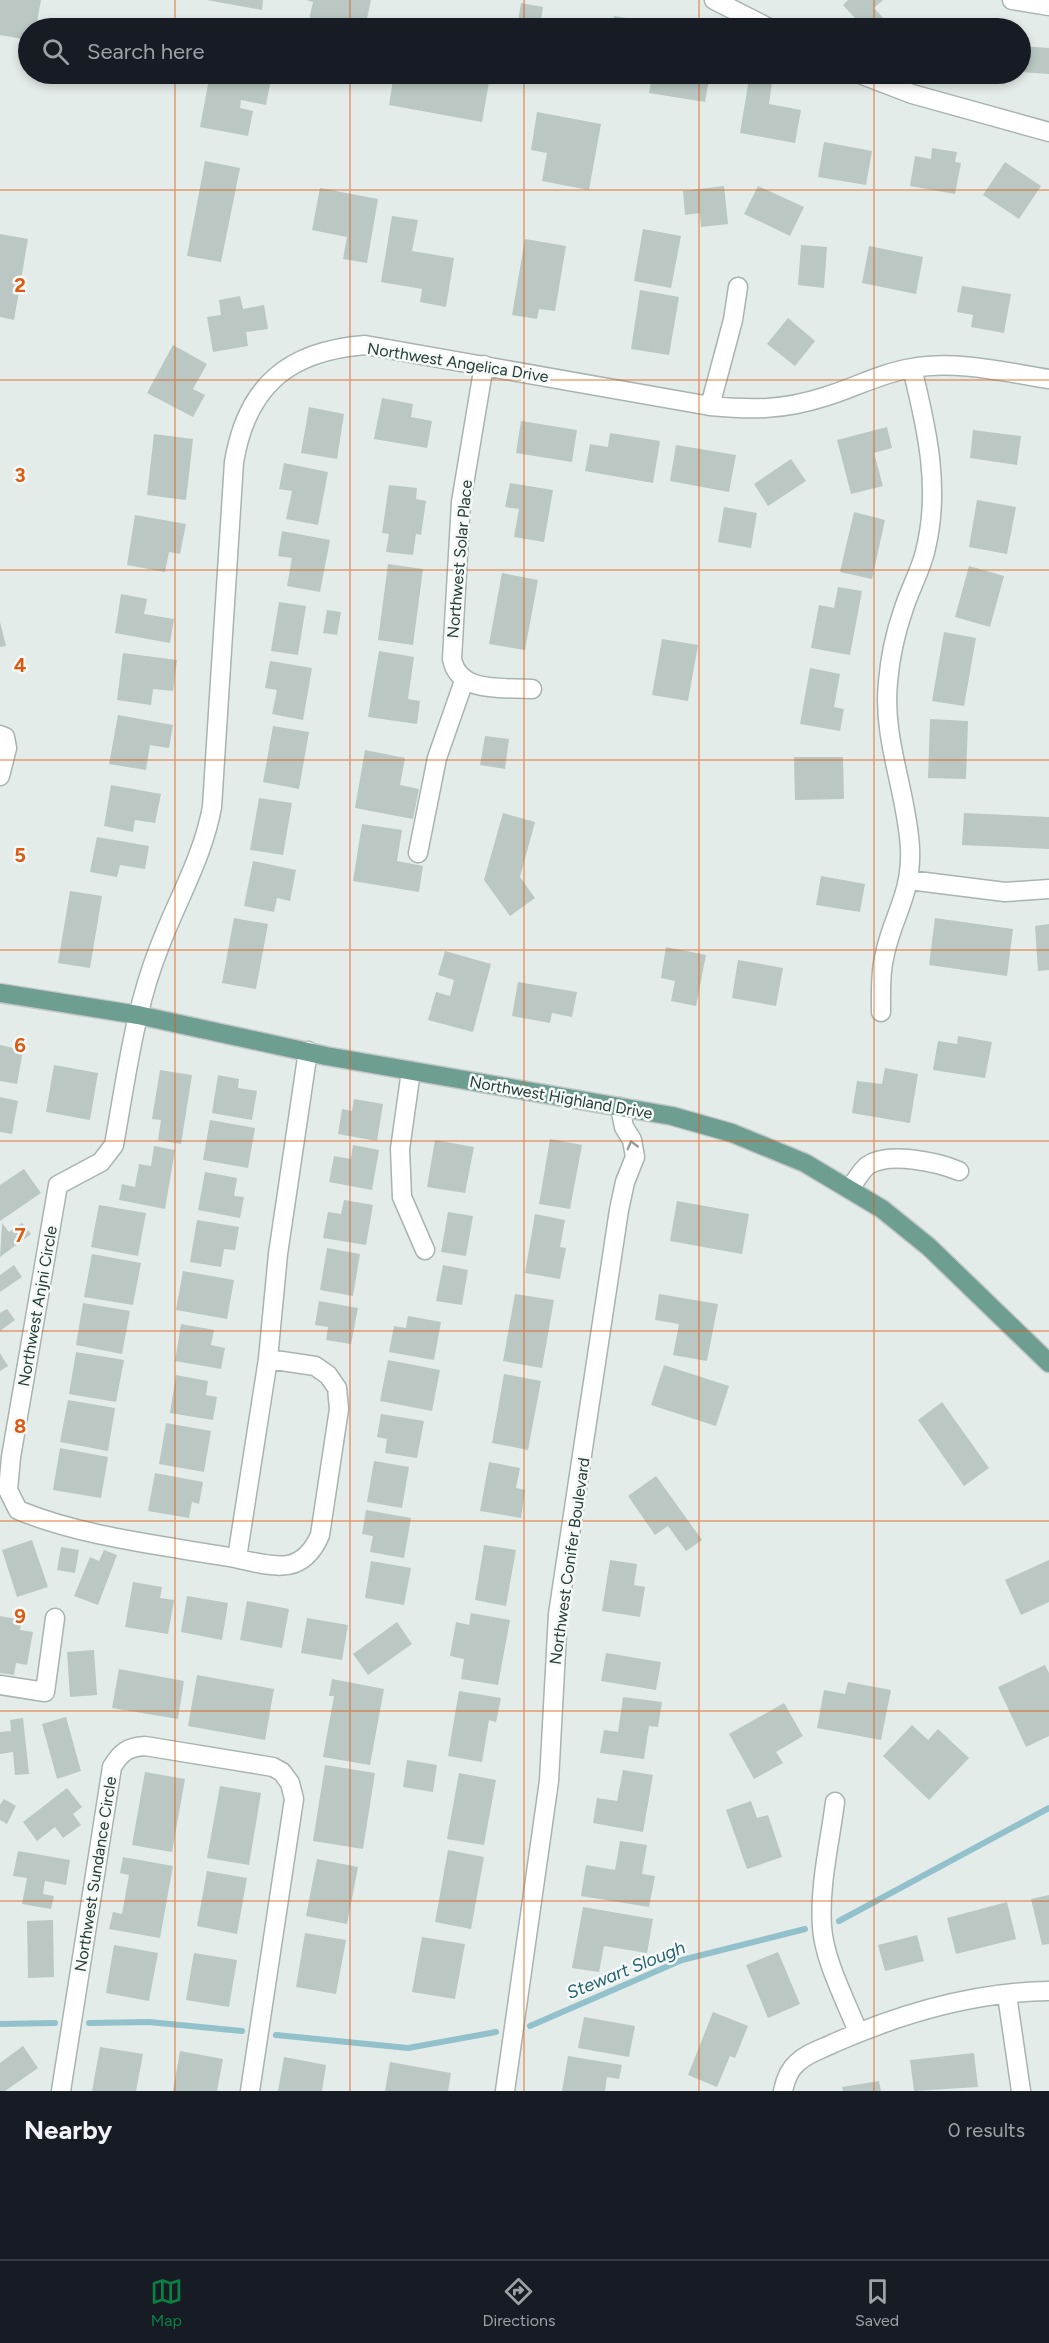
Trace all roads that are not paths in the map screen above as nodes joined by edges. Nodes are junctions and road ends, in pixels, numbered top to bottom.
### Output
1 (714, 0) edge
2 (1012, 0) edge
3 (1049, 6) edge
4 (749, 18) edge
5 (886, 84) edge
6 (1049, 132) edge
7 (738, 287) dead end
8 (484, 365) junction
9 (912, 368) junction
10 (1049, 379) edge
11 (710, 406) junction
12 (464, 681) junction
13 (532, 688) dead end
14 (0, 735) edge
15 (0, 776) edge
16 (418, 853) dead end
17 (909, 880) junction
18 (1049, 890) edge
19 (0, 993) edge
20 (880, 1012) dead end
21 (138, 1015) junction
22 (308, 1051) junction
23 (411, 1071) junction
24 (620, 1107) junction
25 (959, 1171) dead end
26 (850, 1188) junction
27 (425, 1250) dead end
28 (268, 1359) junction
29 (1049, 1363) edge
30 (237, 1558) junction
31 (55, 1618) dead end
32 (0, 1685) edge
33 (835, 1802) dead end
34 (1049, 1991) edge
35 (1007, 1995) junction
36 (858, 2032) junction
37 (61, 2091) edge
38 (250, 2091) edge
39 (505, 2091) edge
40 (783, 2091) edge
41 (1021, 2091) edge

1 - 4 street
2 - 3 street
5 - 6 street
7 - 11 street
8 - 11 street, Northwest Angelica Drive
8 - 12 street, Northwest Solar Place
8 - 21 street, Northwest Angelica Drive
9 - 10 street, Northwest Angelica Drive
9 - 11 street, Northwest Angelica Drive
9 - 17 street
12 - 13 street
12 - 16 street
14 - 15 street
17 - 18 street
17 - 20 street
19 - 21 main road, Northwest Highland Drive
21 - 22 main road, Northwest Highland Drive
21 - 30 street, Northwest Anjni Circle
22 - 23 main road, Northwest Highland Drive
22 - 28 street
23 - 24 main road, Northwest Highland Drive
23 - 27 street
24 - 26 main road, Northwest Highland Drive
39 -> 24 street, Northwest Conifer Boulevard
25 - 26 street
26 - 29 main road, Northwest Highland Drive
28 - 30 street
28 - 30 street, Northwest Anjni Circle
31 - 32 street
33 - 36 street
34 - 35 street
35 - 36 street
35 - 41 street
36 - 40 street
37 - 38 street, Northwest Sundance Circle

